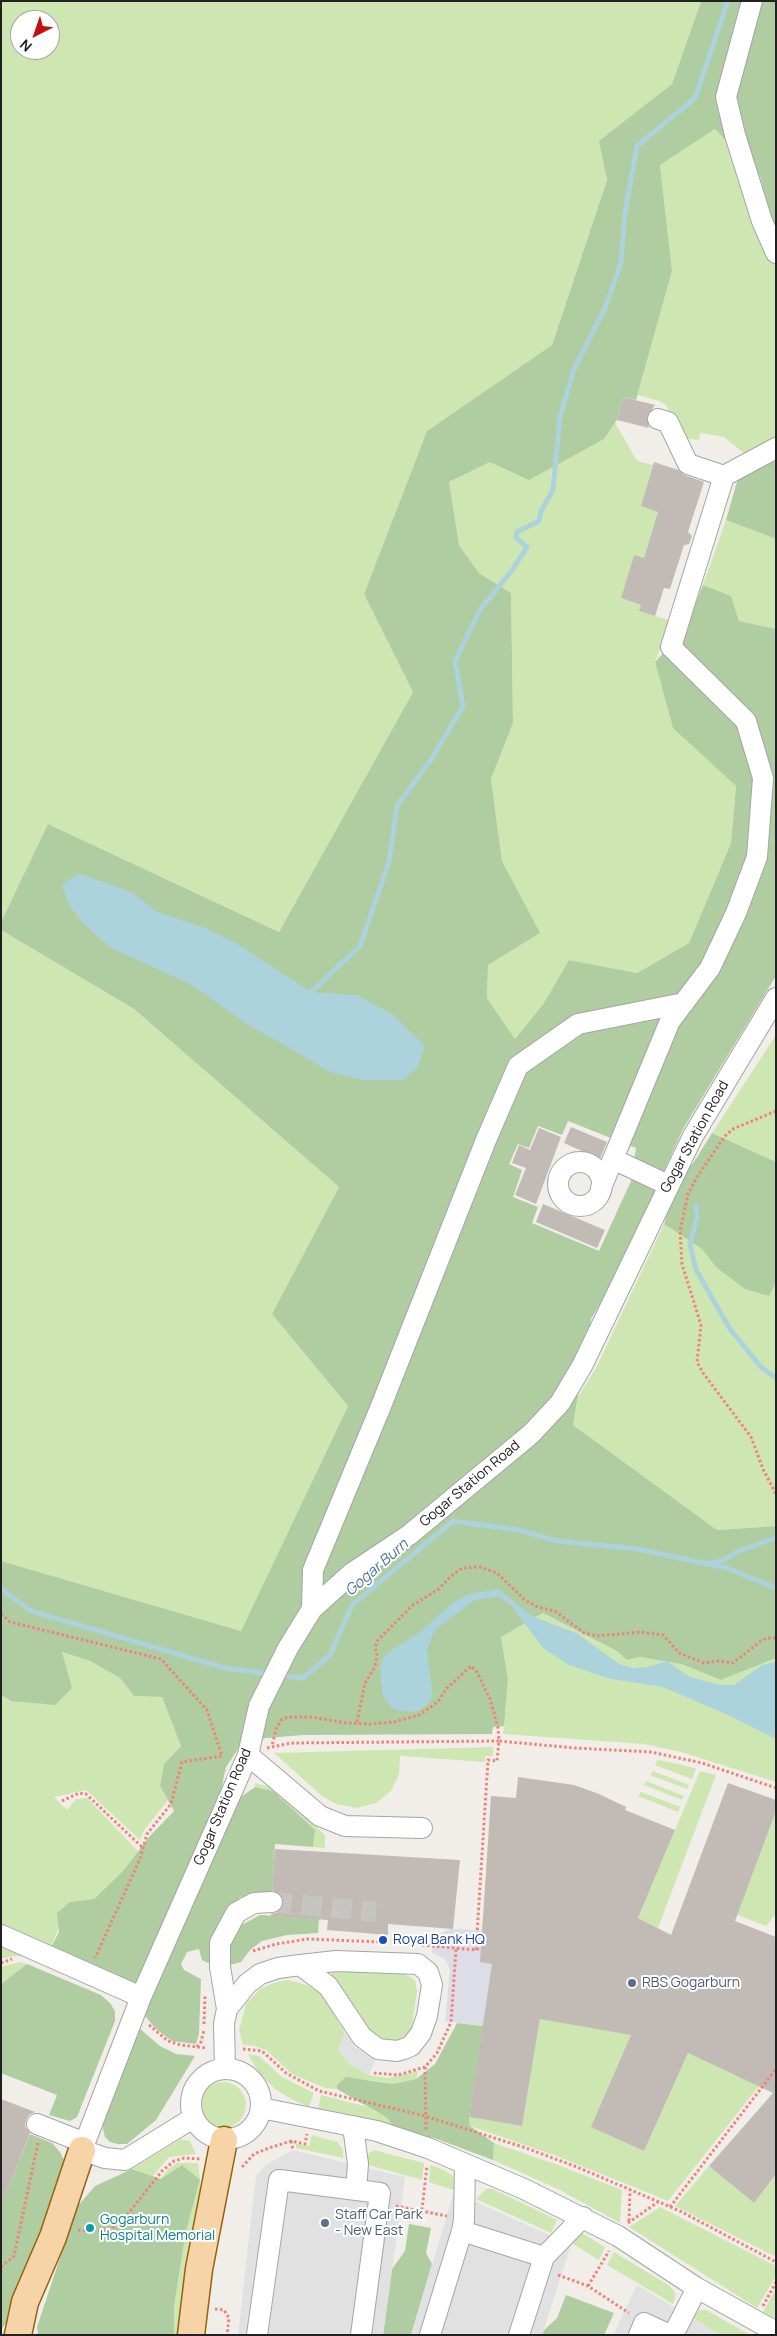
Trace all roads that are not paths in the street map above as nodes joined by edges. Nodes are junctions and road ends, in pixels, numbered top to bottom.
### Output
1 (752, 1) edge
2 (776, 253) edge
3 (658, 419) dead end
4 (776, 448) edge
5 (724, 476) junction
6 (776, 998) edge
7 (684, 1003) junction
8 (613, 1159) junction
9 (668, 1185) junction
10 (601, 1188) dead end
11 (312, 1609) junction
12 (248, 1755) junction
13 (422, 1828) dead end
14 (272, 1902) tunnel mouth
15 (1, 1936) edge
16 (300, 1965) junction
17 (138, 2004) junction
18 (228, 2009) junction
19 (225, 2069) junction
20 (261, 2108) junction
21 (193, 2118) junction
22 (353, 2126) junction
23 (38, 2133) road end
24 (224, 2140) junction
25 (83, 2147) junction
26 (465, 2164) junction
27 (356, 2190) junction
28 (582, 2217) junction
29 (463, 2226) junction
30 (543, 2263) junction
31 (697, 2288) junction
32 (25, 2302) junction
33 (641, 2329) edge
34 (776, 2332) edge
35 (4, 2335) edge
36 (18, 2335) edge
37 (191, 2335) edge
38 (257, 2335) edge
39 (361, 2335) edge
40 (430, 2335) edge
41 (519, 2335) edge
42 (672, 2335) edge

1 - 2 street
3 - 5 street
4 - 5 street
5 - 7 street
6 - 9 street, Gogar Station Road
7 - 8 street
7 - 11 street
8 - 9 street
8 - 10 street
9 - 11 street, Gogar Station Road
11 - 12 street, Gogar Station Road
12 - 13 street
12 - 17 street, Gogar Station Road
14 - 18 street
15 - 17 street
16 - 16 street
16 - 18 street
17 - 25 street, Gogar Station Road
18 - 19 street
19 - 20 street
19 - 21 street
20 - 22 street
20 - 24 street
21 - 24 street
21 - 25 street
22 - 26 street
22 - 27 street
23 - 25 street
24 - 37 main road
25 - 32 main road
26 - 28 street
26 - 29 street
27 - 38 street
27 - 39 street
28 - 30 street
28 - 31 street
29 - 30 street
29 - 40 street
30 - 41 street
31 - 34 street
31 - 42 street
32 - 35 main road
32 - 36 main road
33 - 42 street

